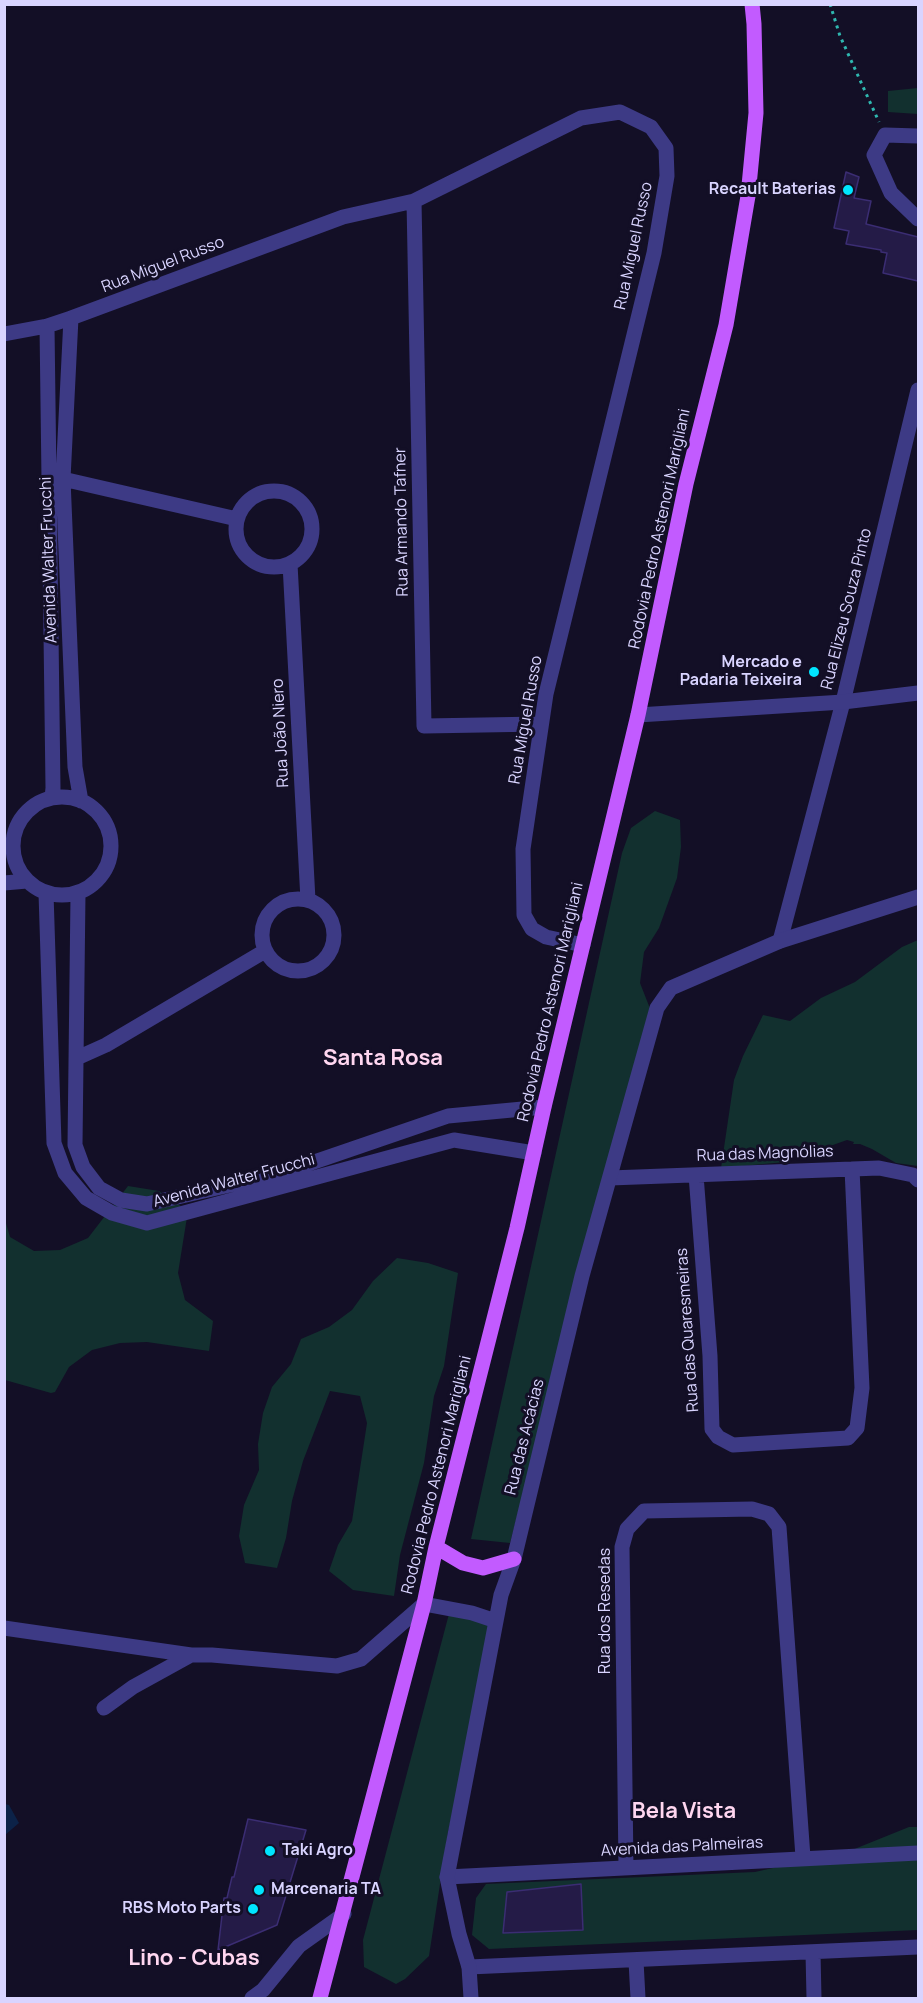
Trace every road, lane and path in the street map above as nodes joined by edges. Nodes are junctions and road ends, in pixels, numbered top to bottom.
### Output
1 (752, 4) edge
2 (830, 4) edge
3 (885, 135) junction
4 (918, 136) edge
5 (414, 201) junction
6 (918, 219) edge
7 (71, 318) junction
8 (47, 326) junction
9 (4, 334) edge
10 (918, 390) edge
11 (56, 478) junction
12 (237, 519) junction
13 (290, 564) junction
14 (918, 693) edge
15 (843, 702) junction
16 (638, 716) junction
17 (541, 724) junction
18 (52, 798) junction
19 (81, 801) junction
20 (9, 842) edge
21 (27, 880) junction
22 (4, 883) edge
23 (46, 893) junction
24 (78, 894) junction
25 (918, 897) edge
26 (308, 900) junction
27 (780, 941) junction
28 (583, 945) junction
29 (265, 951) junction
30 (77, 1058) junction
31 (544, 1107) junction
32 (448, 1116) junction
33 (454, 1140) junction
34 (534, 1154) junction
35 (852, 1169) junction
36 (696, 1175) junction
37 (610, 1178) junction
38 (918, 1180) edge
39 (436, 1548) junction
40 (514, 1559) junction
41 (424, 1604) junction
42 (496, 1621) junction
43 (4, 1628) edge
44 (191, 1655) junction
45 (104, 1708) dead end
46 (918, 1853) edge
47 (803, 1857) junction
48 (626, 1868) junction
49 (447, 1877) junction
50 (344, 1914) junction
51 (918, 1947) edge
52 (813, 1953) junction
53 (636, 1961) junction
54 (469, 1967) junction
55 (252, 1998) edge
56 (320, 1998) edge
57 (471, 1998) edge
58 (638, 1998) edge
59 (814, 1998) edge

1 - 16 main road, Rodovia Pedro Astenori Marigliani
2 - 3 path
3 - 4 street
3 - 6 street
5 - 7 street, Rua Miguel Russo
5 - 17 street, Rua Armando Tafner
5 - 17 street, Rua Miguel Russo
7 - 8 street, Rua Miguel Russo
7 - 11 street, Avenida Walter Frucchi
8 - 9 street, Rua Miguel Russo
8 - 11 street, Avenida Walter Frucchi
10 - 15 street, Rua Elizeu Souza Pinto
11 - 12 street
11 - 18 street, Avenida Walter Frucchi
11 - 19 street, Avenida Walter Frucchi
12 - 13 street
12 - 13 street
13 - 26 street, Rua João Niero
14 - 15 street
15 - 16 street
15 - 27 street, Rua Elizeu Souza Pinto
16 - 28 main road, Rodovia Pedro Astenori Marigliani
17 - 28 street, Rua Miguel Russo
18 - 19 street
18 - 20 street
19 - 24 street
20 - 21 street
21 - 22 street
21 - 23 street
23 - 24 street
23 - 33 street, Avenida Walter Frucchi
24 - 30 street, Avenida Walter Frucchi
25 - 27 street
26 - 29 street
26 - 29 street
27 - 37 street, Rua das Acácias
28 - 31 main road, Rodovia Pedro Astenori Marigliani
29 - 30 street
30 - 32 street, Avenida Walter Frucchi
31 - 32 street, Avenida Walter Frucchi
31 - 34 main road, Rodovia Pedro Astenori Marigliani
32 - 33 street
33 - 34 street
34 - 39 main road, Rodovia Pedro Astenori Marigliani
35 - 36 street, Rua das Magnólias
35 - 36 street, Rua das Quaresmeiras
35 - 38 street, Rua das Magnólias
36 - 37 street, Rua das Magnólias
37 - 40 street, Rua das Acácias
39 - 40 main road
39 - 41 main road, Rodovia Pedro Astenori Marigliani
40 - 42 street, Rua das Acácias
41 - 42 street
41 - 44 street
41 - 50 main road, Rodovia Pedro Astenori Marigliani
42 - 49 street, Rua das Acácias
43 - 44 street
44 - 45 street
46 - 47 street, Avenida das Palmeiras
47 - 48 street, Avenida das Palmeiras
47 - 48 street, Rua dos Resedas
48 - 49 street, Avenida das Palmeiras
49 - 54 street
50 - 55 street
50 - 56 main road, Rodovia Pedro Astenori Marigliani
51 - 52 street
52 - 53 street
52 - 59 street
53 - 54 street
53 - 58 street
54 - 57 street

